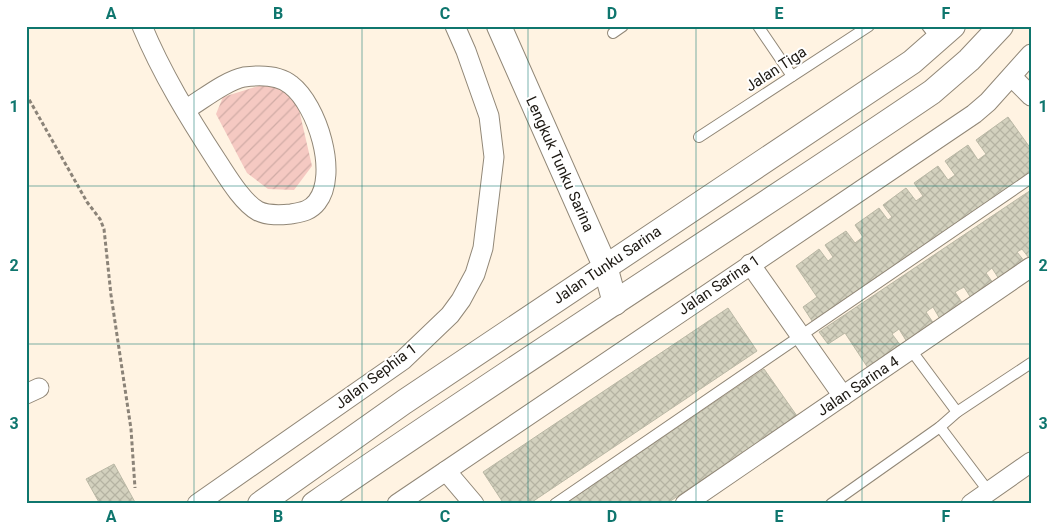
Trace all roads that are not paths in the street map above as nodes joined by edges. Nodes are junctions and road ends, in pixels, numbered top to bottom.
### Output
1 (142, 26) edge
2 (455, 26) edge
3 (499, 26) edge
4 (624, 26) edge
5 (758, 26) edge
6 (869, 26) edge
7 (1001, 26) edge
8 (939, 31) edge
9 (614, 33) dead end
10 (1031, 54) edge
11 (792, 76) junction
12 (1012, 78) junction
13 (1031, 96) edge
14 (185, 110) junction
15 (699, 137) dead end
16 (1031, 178) edge
17 (750, 264) junction
18 (605, 266) junction
19 (1031, 267) edge
20 (615, 303) junction
21 (802, 336) junction
22 (911, 350) junction
23 (1031, 363) edge
24 (843, 396) junction
25 (957, 412) junction
26 (940, 427) junction
27 (1031, 462) edge
28 (446, 471) junction
29 (989, 492) junction
30 (197, 504) edge
31 (260, 504) edge
32 (314, 504) edge
33 (397, 504) edge
34 (474, 504) edge
35 (555, 504) edge
36 (685, 504) edge
37 (832, 504) edge
38 (971, 504) edge

1 - 14 street
2 - 30 street, Jalan Sephia 1
3 - 18 street, Lengkuk Tunku Sarina
4 - 9 lane
5 - 11 lane
6 - 11 lane, Jalan Tiga
7 - 20 street
8 - 18 street, Jalan Tunku Sarina
10 - 12 street, Jalan Sarina 1
11 - 15 lane, Jalan Tiga
12 - 13 street
12 - 17 street, Jalan Sarina 1
14 - 14 street
16 - 21 lane
17 - 21 street
17 - 28 street, Jalan Sarina 1
18 - 20 street, Lengkuk Tunku Sarina
18 - 31 street, Jalan Tunku Sarina
19 - 22 street, Jalan Sarina 4
20 - 32 street
21 - 24 street
21 - 35 lane
22 - 24 street, Jalan Sarina 4
22 - 25 lane
23 - 25 lane
24 - 36 street, Jalan Sarina 4
25 - 26 lane
26 - 29 lane
26 - 37 lane
27 - 29 street
28 - 33 street, Jalan Sarina 1
28 - 34 street
29 - 38 street

